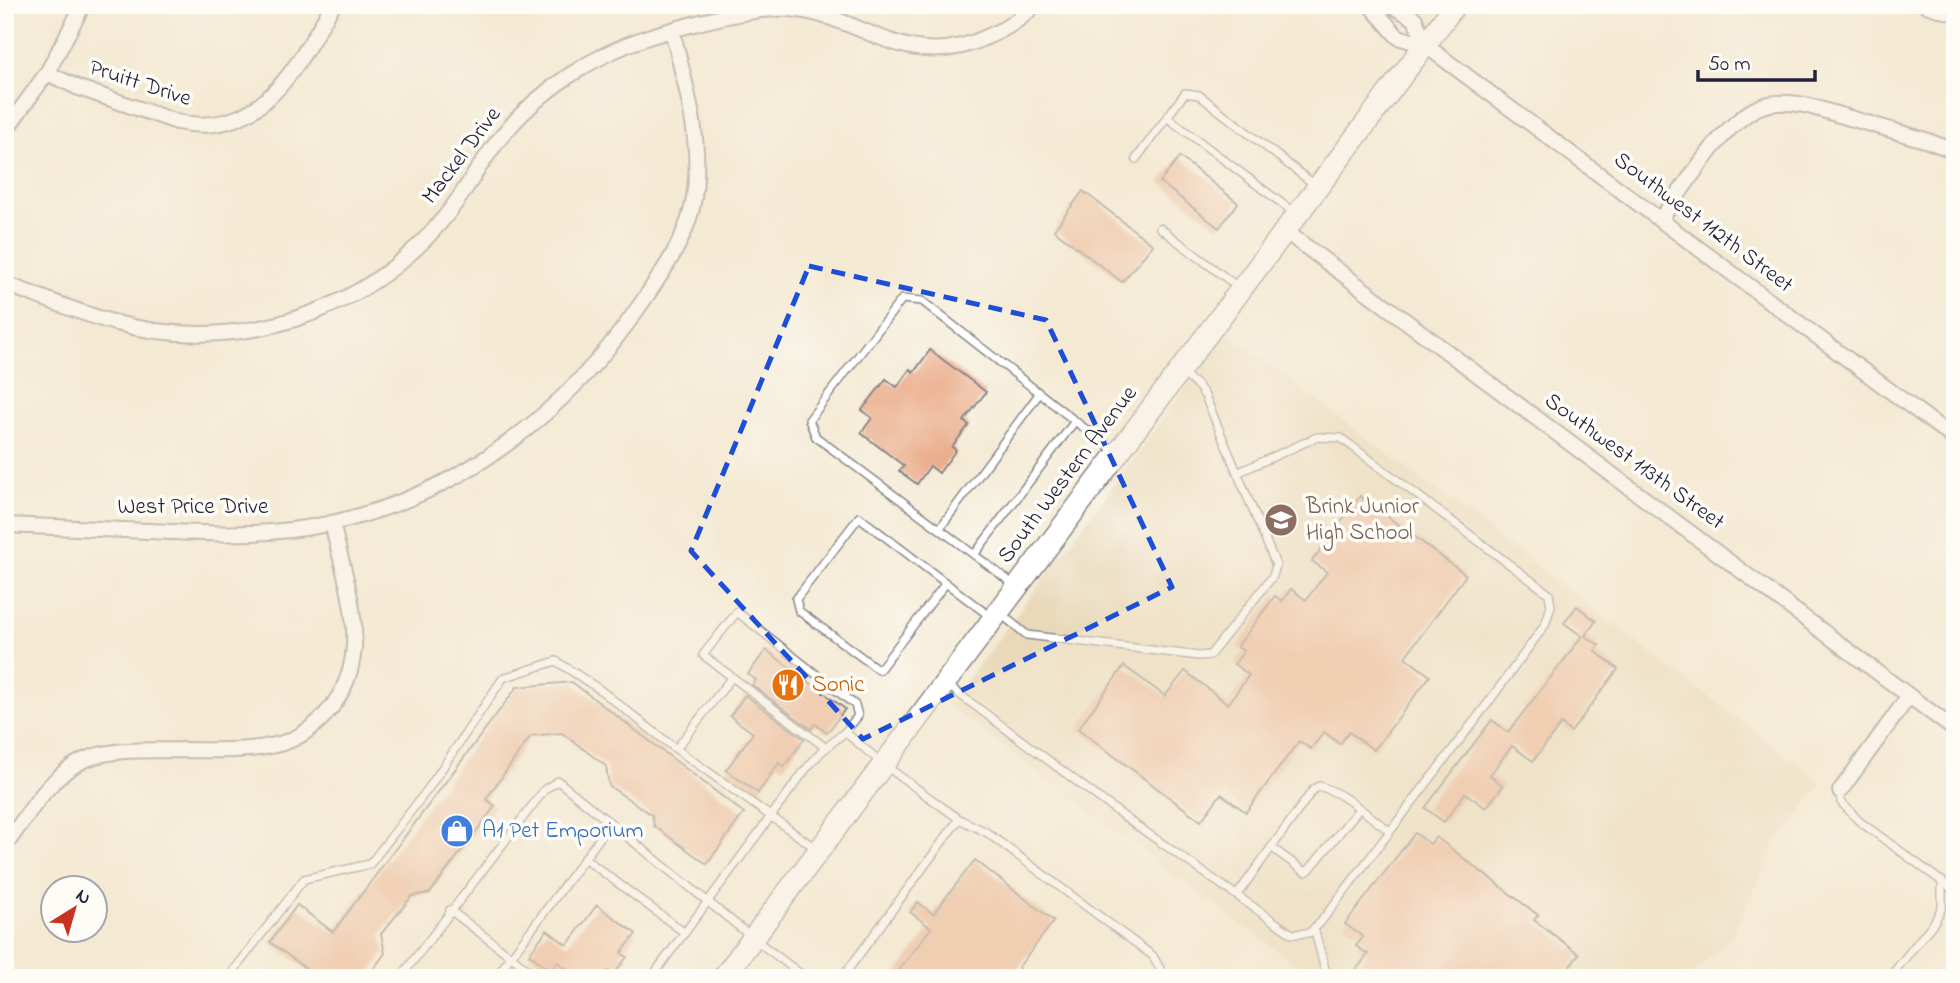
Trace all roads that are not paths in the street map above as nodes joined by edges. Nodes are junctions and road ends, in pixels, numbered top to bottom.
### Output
1 (83, 5) edge
2 (333, 5) edge
3 (1034, 5) edge
4 (1370, 5) edge
5 (1391, 5) edge
6 (1455, 5) edge
7 (1926, 5) edge
8 (1955, 14) edge
9 (672, 31) junction
10 (1425, 45) junction
11 (47, 73) junction
12 (1168, 118) junction
13 (5, 131) edge
14 (1955, 151) edge
15 (1136, 159) dead end
16 (1318, 187) junction
17 (1660, 220) junction
18 (1291, 223) junction
19 (1160, 228) dead end
20 (5, 284) edge
21 (1241, 289) junction
22 (1180, 371) junction
23 (1039, 394) junction
24 (1074, 421) junction
25 (1955, 439) edge
26 (1117, 453) junction
27 (1237, 472) junction
28 (332, 523) junction
29 (5, 525) edge
30 (940, 528) junction
31 (974, 555) junction
32 (946, 583) junction
33 (1016, 587) junction
34 (995, 615) junction
35 (732, 677) junction
36 (944, 683) junction
37 (1909, 696) junction
38 (1955, 730) edge
39 (845, 732) junction
40 (826, 748) junction
41 (676, 749) junction
42 (883, 764) junction
43 (1840, 790) joint
44 (1359, 809) junction
45 (770, 817) junction
46 (959, 820) junction
47 (611, 824) junction
48 (1390, 831) junction
49 (5, 846) edge
50 (1271, 847) junction
51 (818, 851) junction
52 (584, 858) junction
53 (1942, 881) junction
54 (1955, 891) edge
55 (1237, 895) junction
56 (708, 903) junction
57 (450, 910) junction
58 (1314, 929) junction
59 (685, 933) junction
60 (753, 938) junction
61 (510, 956) junction
62 (228, 978) edge
63 (400, 978) edge
64 (495, 978) edge
65 (539, 978) edge
66 (651, 978) edge
67 (723, 978) edge
68 (806, 978) edge
69 (842, 978) edge
70 (1165, 978) edge
71 (1330, 978) edge
72 (1889, 978) edge

1 - 11 street
2 - 11 street, Pruitt Drive
3 - 9 street, Mackel Drive
4 - 10 street
5 - 10 street
6 - 10 main road, South Western Avenue
7 - 8 street
9 - 20 street, Mackel Drive
9 - 28 street, West Price Drive
10 - 16 main road, South Western Avenue
10 - 17 street, Southwest 112th Street
11 - 13 street
12 - 15 lane
12 - 16 lane
12 - 18 lane
14 - 17 street
16 - 18 main road, South Western Avenue
17 - 25 street, Southwest 112th Street
18 - 21 main road, South Western Avenue
18 - 37 street, Southwest 113th Street
19 - 21 lane
21 - 22 main road, South Western Avenue
22 - 26 main road, South Western Avenue
22 - 27 lane
23 - 24 lane
23 - 30 lane
23 - 30 lane
24 - 26 lane
24 - 31 lane
26 - 33 main road, South Western Avenue
27 - 34 lane
27 - 48 lane
28 - 29 street, West Price Drive
28 - 49 street
30 - 31 lane
31 - 33 lane
32 - 32 lane
32 - 34 lane
33 - 34 main road, South Western Avenue
34 - 36 main road, South Western Avenue
35 - 39 lane
35 - 40 lane
35 - 41 lane
36 - 42 main road, South Western Avenue
36 - 55 lane
37 - 38 street, Southwest 113th Street
37 - 43 street
39 - 40 lane
39 - 42 lane
40 - 45 lane
41 - 45 lane
41 - 62 lane
42 - 46 lane
42 - 51 main road, South Western Avenue
43 - 53 lane
44 - 48 lane
44 - 50 lane
44 - 50 lane
45 - 51 lane
45 - 56 lane
46 - 69 lane
46 - 70 lane
47 - 52 lane
47 - 56 lane
47 - 57 lane
48 - 58 lane
50 - 55 lane
51 - 60 main road, South Western Avenue
52 - 59 lane
52 - 61 lane
53 - 54 lane
53 - 72 lane
55 - 58 lane
56 - 59 lane
56 - 60 lane
57 - 61 lane
57 - 63 lane
58 - 71 lane
59 - 66 lane
60 - 67 main road, South Western Avenue
60 - 68 lane
61 - 64 lane
61 - 65 lane

